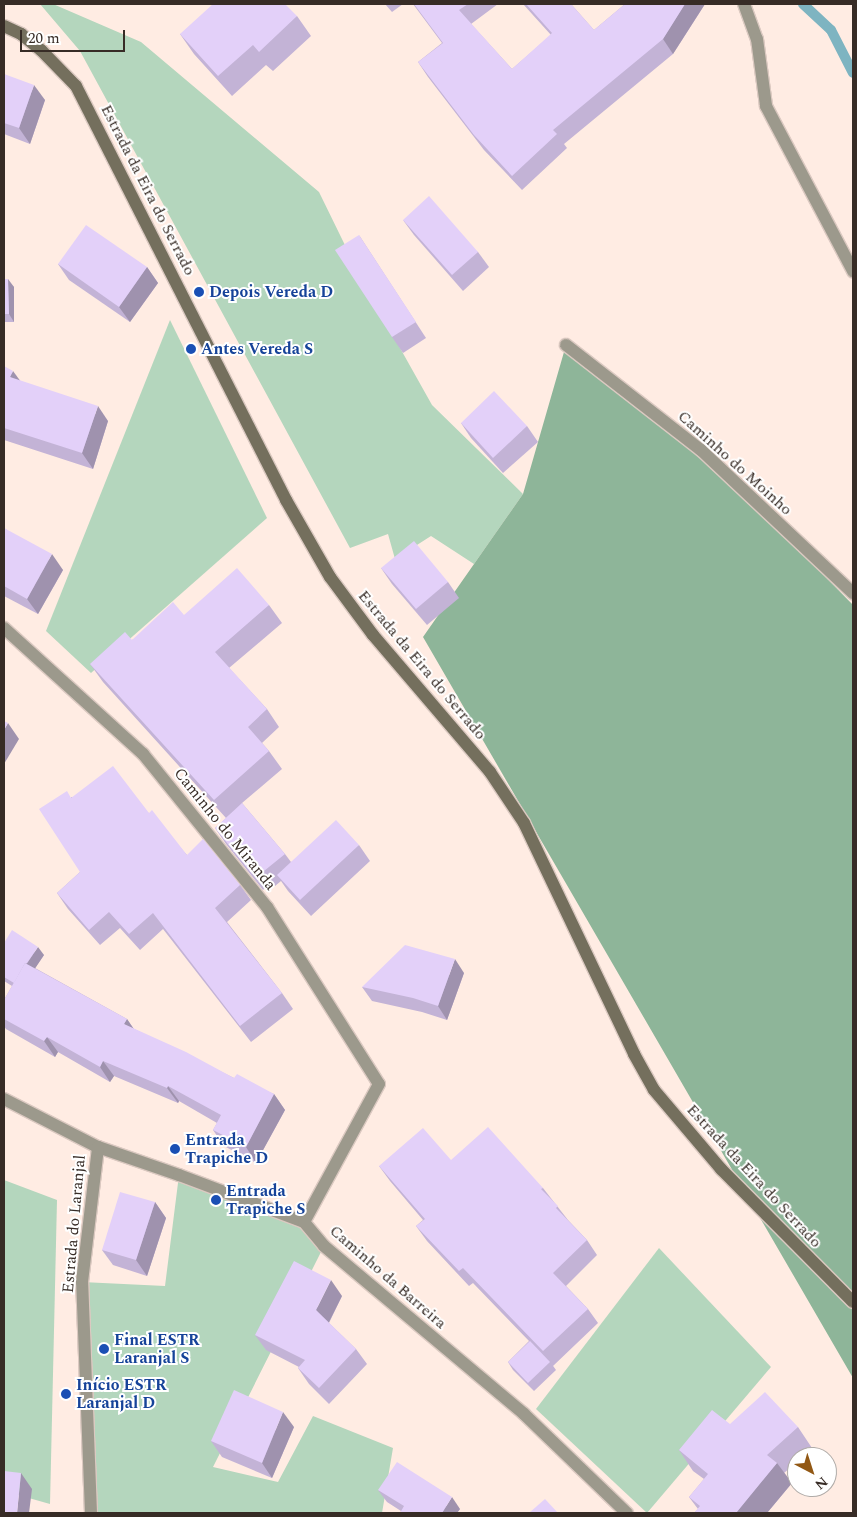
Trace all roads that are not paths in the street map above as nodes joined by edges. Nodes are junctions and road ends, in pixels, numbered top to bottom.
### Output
1 (744, 4) edge
2 (4, 26) edge
3 (853, 271) edge
4 (566, 345) dead end
5 (853, 593) edge
6 (4, 628) edge
7 (4, 1099) edge
8 (98, 1147) junction
9 (304, 1222) junction
10 (853, 1302) edge
11 (91, 1513) edge
12 (627, 1513) edge

1 - 3 street
2 - 10 main road, Estrada da Eira do Serrado
4 - 5 street, Caminho do Moinho
6 - 9 street, Caminho do Miranda
7 - 8 street, Caminho da Barreira
8 - 9 street, Caminho da Barreira
8 - 11 street, Estrada do Laranjal
9 - 12 street, Caminho da Barreira

